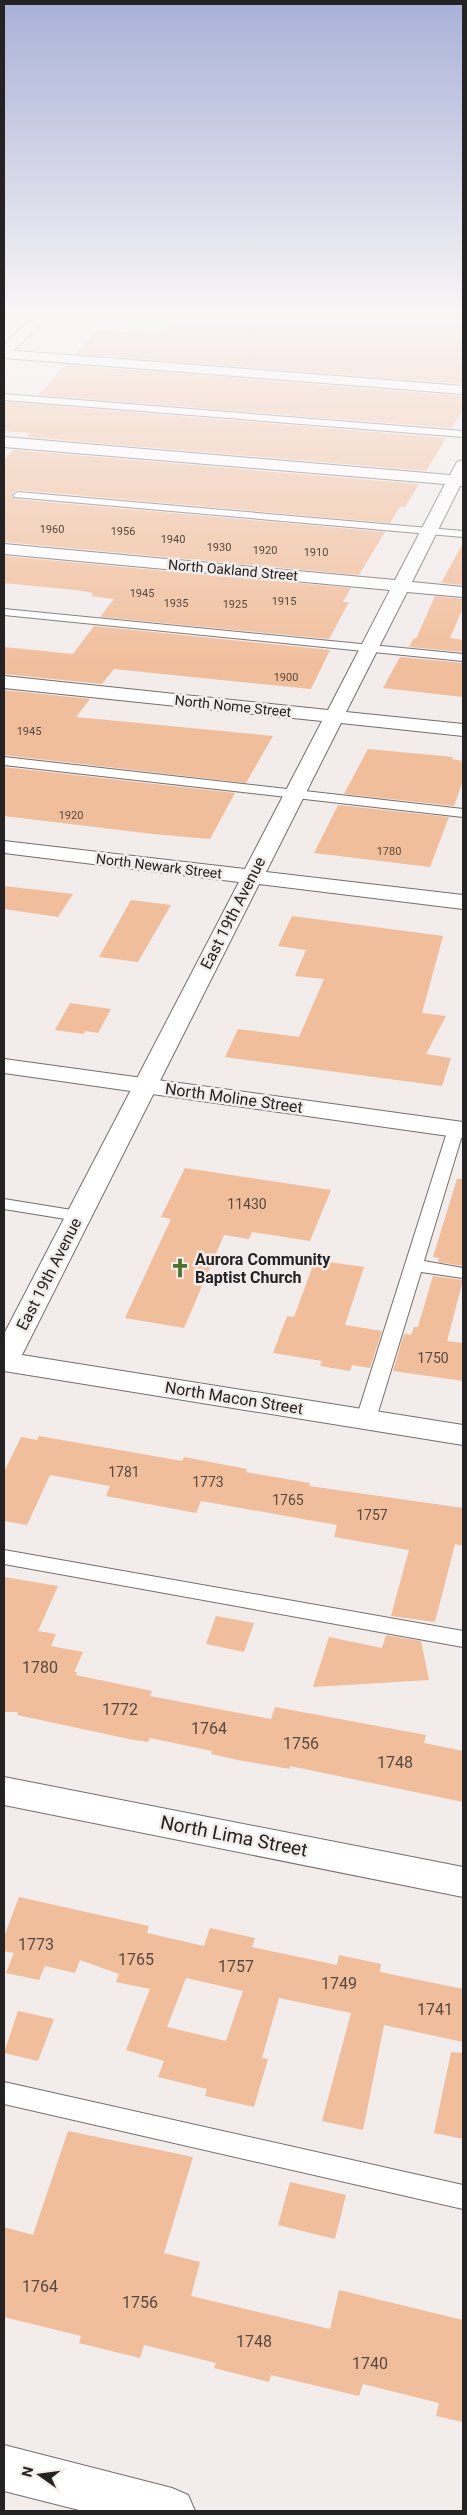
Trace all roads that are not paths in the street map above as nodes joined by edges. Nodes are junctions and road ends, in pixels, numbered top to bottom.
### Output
1 (4, 442) edge
2 (461, 476) edge
3 (18, 495) dead end
4 (430, 532) junction
5 (463, 534) edge
6 (4, 549) edge
7 (402, 586) junction
8 (463, 592) edge
9 (4, 612) edge
10 (370, 649) junction
11 (463, 658) edge
12 (4, 682) edge
13 (335, 717) junction
14 (463, 730) edge
15 (4, 761) edge
16 (294, 794) junction
17 (463, 813) edge
18 (4, 847) edge
19 (251, 877) junction
20 (463, 902) edge
21 (4, 1066) edge
22 (145, 1086) junction
23 (460, 1129) edge
24 (4, 1204) edge
25 (78, 1216) junction
26 (413, 1265) junction
27 (463, 1273) edge
28 (4, 1361) edge
29 (366, 1419) junction
30 (463, 1435) edge
31 (4, 1557) edge
32 (463, 1639) edge
33 (4, 1791) edge
34 (463, 1882) edge
35 (4, 2093) edge
36 (463, 2196) edge
37 (4, 2468) edge
38 (172, 2511) edge

1 - 2 street
2 - 4 street, East 19th Avenue
3 - 4 lane
4 - 5 lane
4 - 7 street, East 19th Avenue
6 - 7 street, North Oakland Street
7 - 8 street, North Oakland Street
7 - 10 street, East 19th Avenue
9 - 10 lane
10 - 11 lane
10 - 13 street, East 19th Avenue
12 - 13 street, North Nome Street
13 - 14 street, North Nome Street
13 - 16 street, East 19th Avenue
15 - 16 lane
16 - 17 lane
16 - 19 street, East 19th Avenue
18 - 19 street, North Newark Street
19 - 20 street, North Newark Street
19 - 22 street, East 19th Avenue
21 - 22 street, North Moline Street
22 - 23 street, North Moline Street
22 - 25 street, East 19th Avenue
23 - 26 lane
24 - 25 lane
25 - 28 street, East 19th Avenue
26 - 27 lane
26 - 29 lane
28 - 29 street, North Macon Street
29 - 30 street, North Macon Street
31 - 32 lane
33 - 34 street, North Lima Street
35 - 36 lane
37 - 38 street

